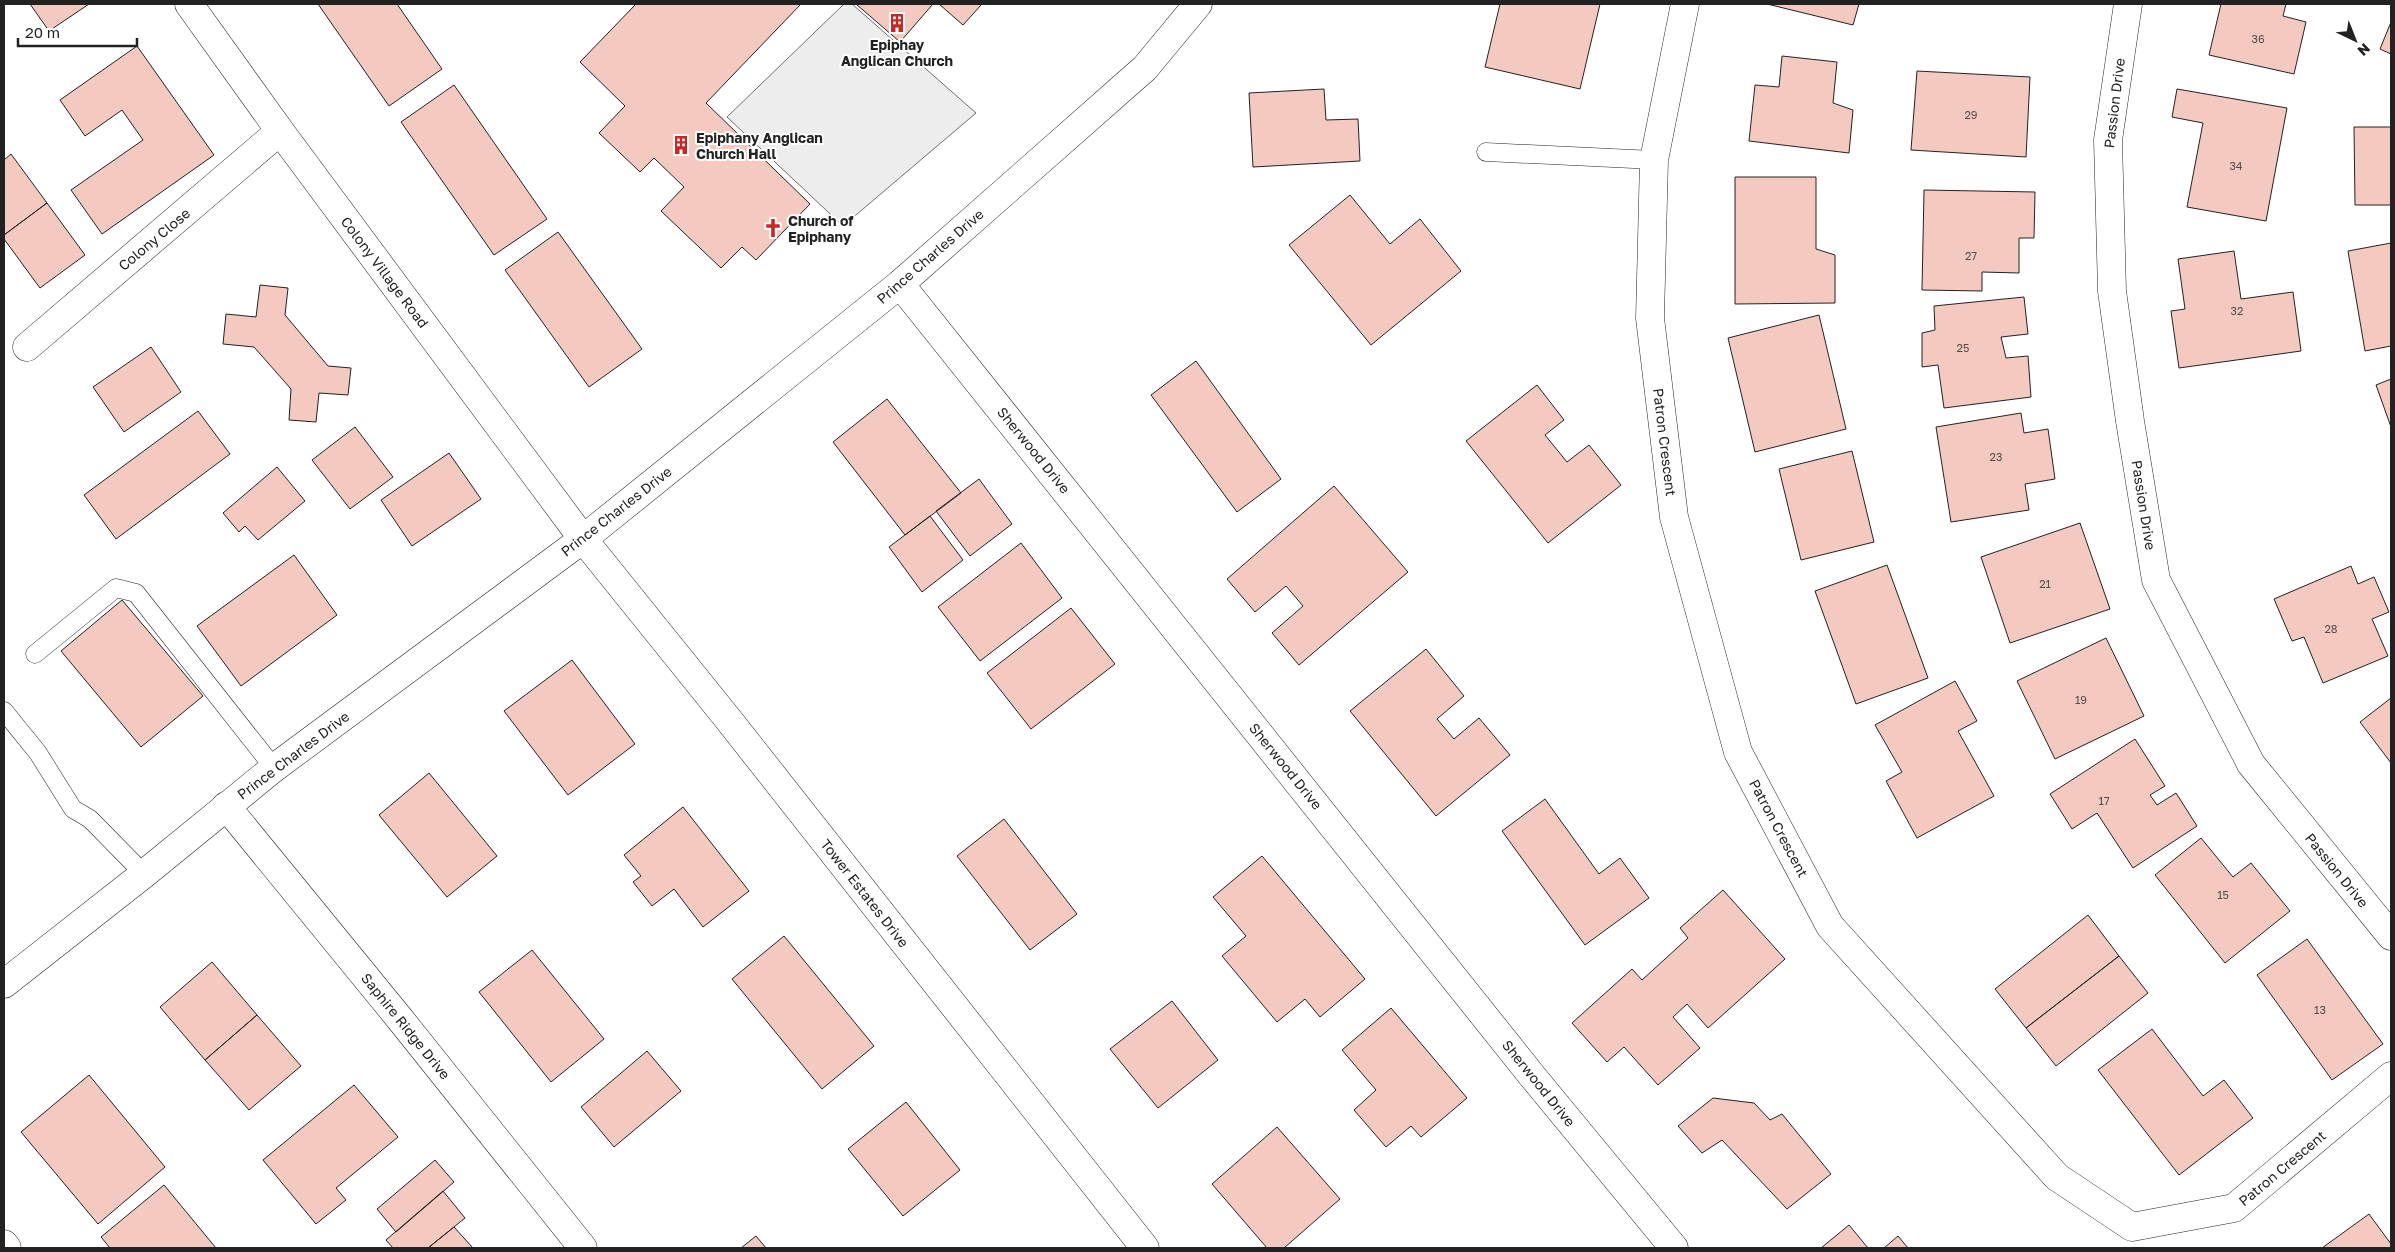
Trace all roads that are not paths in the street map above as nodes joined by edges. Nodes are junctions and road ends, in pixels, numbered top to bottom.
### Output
1 (189, 4) edge
2 (1198, 4) edge
3 (1685, 4) edge
4 (2128, 4) edge
5 (280, 131) junction
6 (1486, 152) dead end
7 (1654, 160) junction
8 (900, 284) junction
9 (27, 346) dead end
10 (583, 538) junction
11 (36, 654) dead end
12 (4, 711) edge
13 (274, 768) junction
14 (226, 806) junction
15 (144, 874) junction
16 (2391, 936) edge
17 (4, 984) edge
18 (2391, 1076) edge
19 (4, 1244) edge
20 (7, 1248) edge
21 (582, 1248) edge
22 (1145, 1248) edge
23 (1674, 1248) edge

1 - 5 main road, Colony Village Road
2 - 8 main road, Prince Charles Drive
3 - 7 main road, Patron Crescent
4 - 16 main road, Passion Drive
5 - 9 main road, Colony Close
5 - 10 main road, Colony Village Road
6 - 7 lane
7 - 18 main road, Patron Crescent
8 - 10 main road, Prince Charles Drive
8 - 23 main road, Sherwood Drive
10 - 13 main road, Prince Charles Drive
10 - 22 main road, Tower Estates Drive
11 - 13 lane
12 - 15 lane
13 - 14 main road, Prince Charles Drive
14 - 15 main road, Prince Charles Drive
14 - 21 main road, Saphire Ridge Drive
15 - 17 main road, Prince Charles Drive
19 - 20 main road

